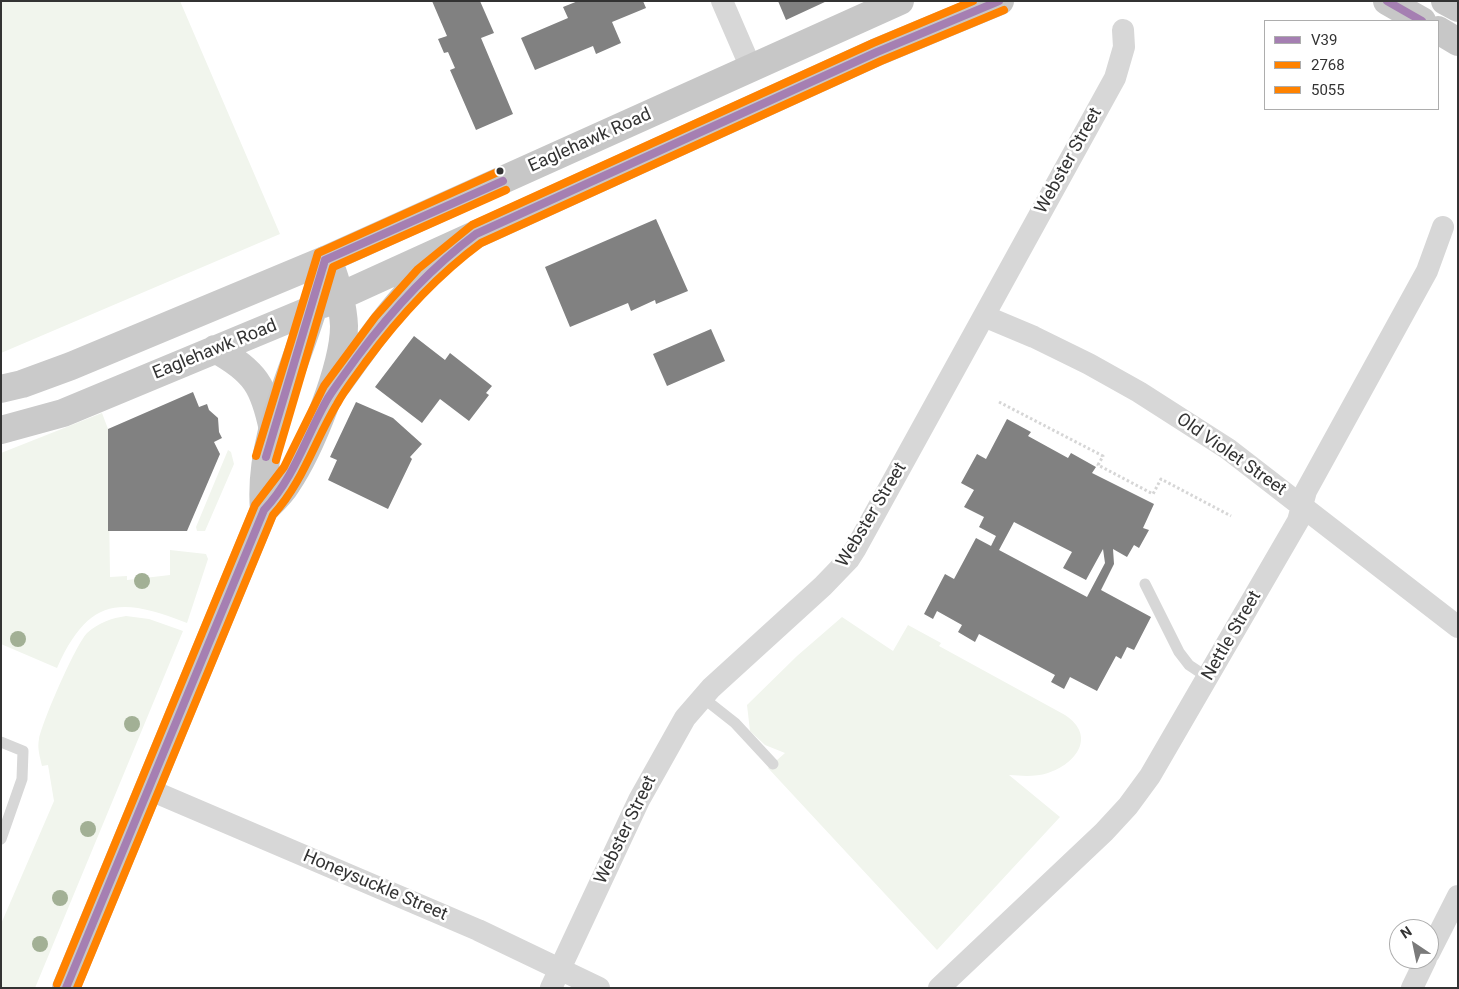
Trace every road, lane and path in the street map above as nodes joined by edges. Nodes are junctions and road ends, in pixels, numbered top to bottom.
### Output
1 (722, 1) edge
2 (900, 1) edge
3 (1000, 1) edge
4 (1387, 1) edge
5 (1445, 1) edge
6 (1458, 8) edge
7 (1420, 20) edge
8 (1124, 30) dead end
9 (1439, 31) edge
10 (1458, 42) edge
11 (751, 68) junction
12 (766, 102) junction
13 (1443, 227) dead end
14 (476, 234) junction
15 (327, 259) junction
16 (340, 296) junction
17 (313, 308) junction
18 (984, 316) junction
19 (215, 349) junction
20 (1, 389) edge
21 (326, 401) junction
22 (999, 402) dead end
23 (1, 430) edge
24 (273, 430) junction
25 (1303, 506) junction
26 (264, 510) junction
27 (1231, 516) dead end
28 (1144, 584) dead end
29 (1458, 627) edge
30 (1208, 678) junction
31 (702, 697) junction
32 (1, 742) edge
33 (773, 764) dead end
34 (150, 790) junction
35 (1, 839) edge
36 (1458, 896) edge
37 (1439, 933) edge
38 (1421, 969) edge
39 (555, 978) edge
40 (66, 988) edge
41 (599, 988) edge
42 (939, 988) edge
43 (1412, 988) edge

1 - 11 street
2 - 11 highway, Eaglehawk Road
3 - 12 highway, Eaglehawk Road
4 - 7 highway
5 - 6 highway
8 - 18 street, Webster Street
9 - 10 highway
11 - 12 highway
11 - 15 highway, Eaglehawk Road
12 - 14 highway, Eaglehawk Road
13 - 25 street, Nettle Street
14 - 16 highway, Eaglehawk Road
14 - 21 highway
15 - 16 highway
15 - 17 highway
15 - 20 main road, Eaglehawk Road
16 - 17 highway, Eaglehawk Road
16 - 21 highway
17 - 19 main road, Eaglehawk Road
17 - 24 highway
18 - 25 street, Old Violet Street
18 - 31 street, Webster Street
19 - 23 main road, Eaglehawk Road
19 - 24 main road
21 - 26 highway
22 - 27 path
24 - 26 highway
25 - 29 street, Old Violet Street
25 - 30 street, Nettle Street
26 - 34 highway
28 - 30 lane
30 - 42 street, Nettle Street
31 - 33 lane
31 - 39 street, Webster Street
32 - 35 lane
34 - 39 street, Honeysuckle Street
34 - 40 highway
36 - 37 street
38 - 43 street
39 - 41 street, Honeysuckle Street

